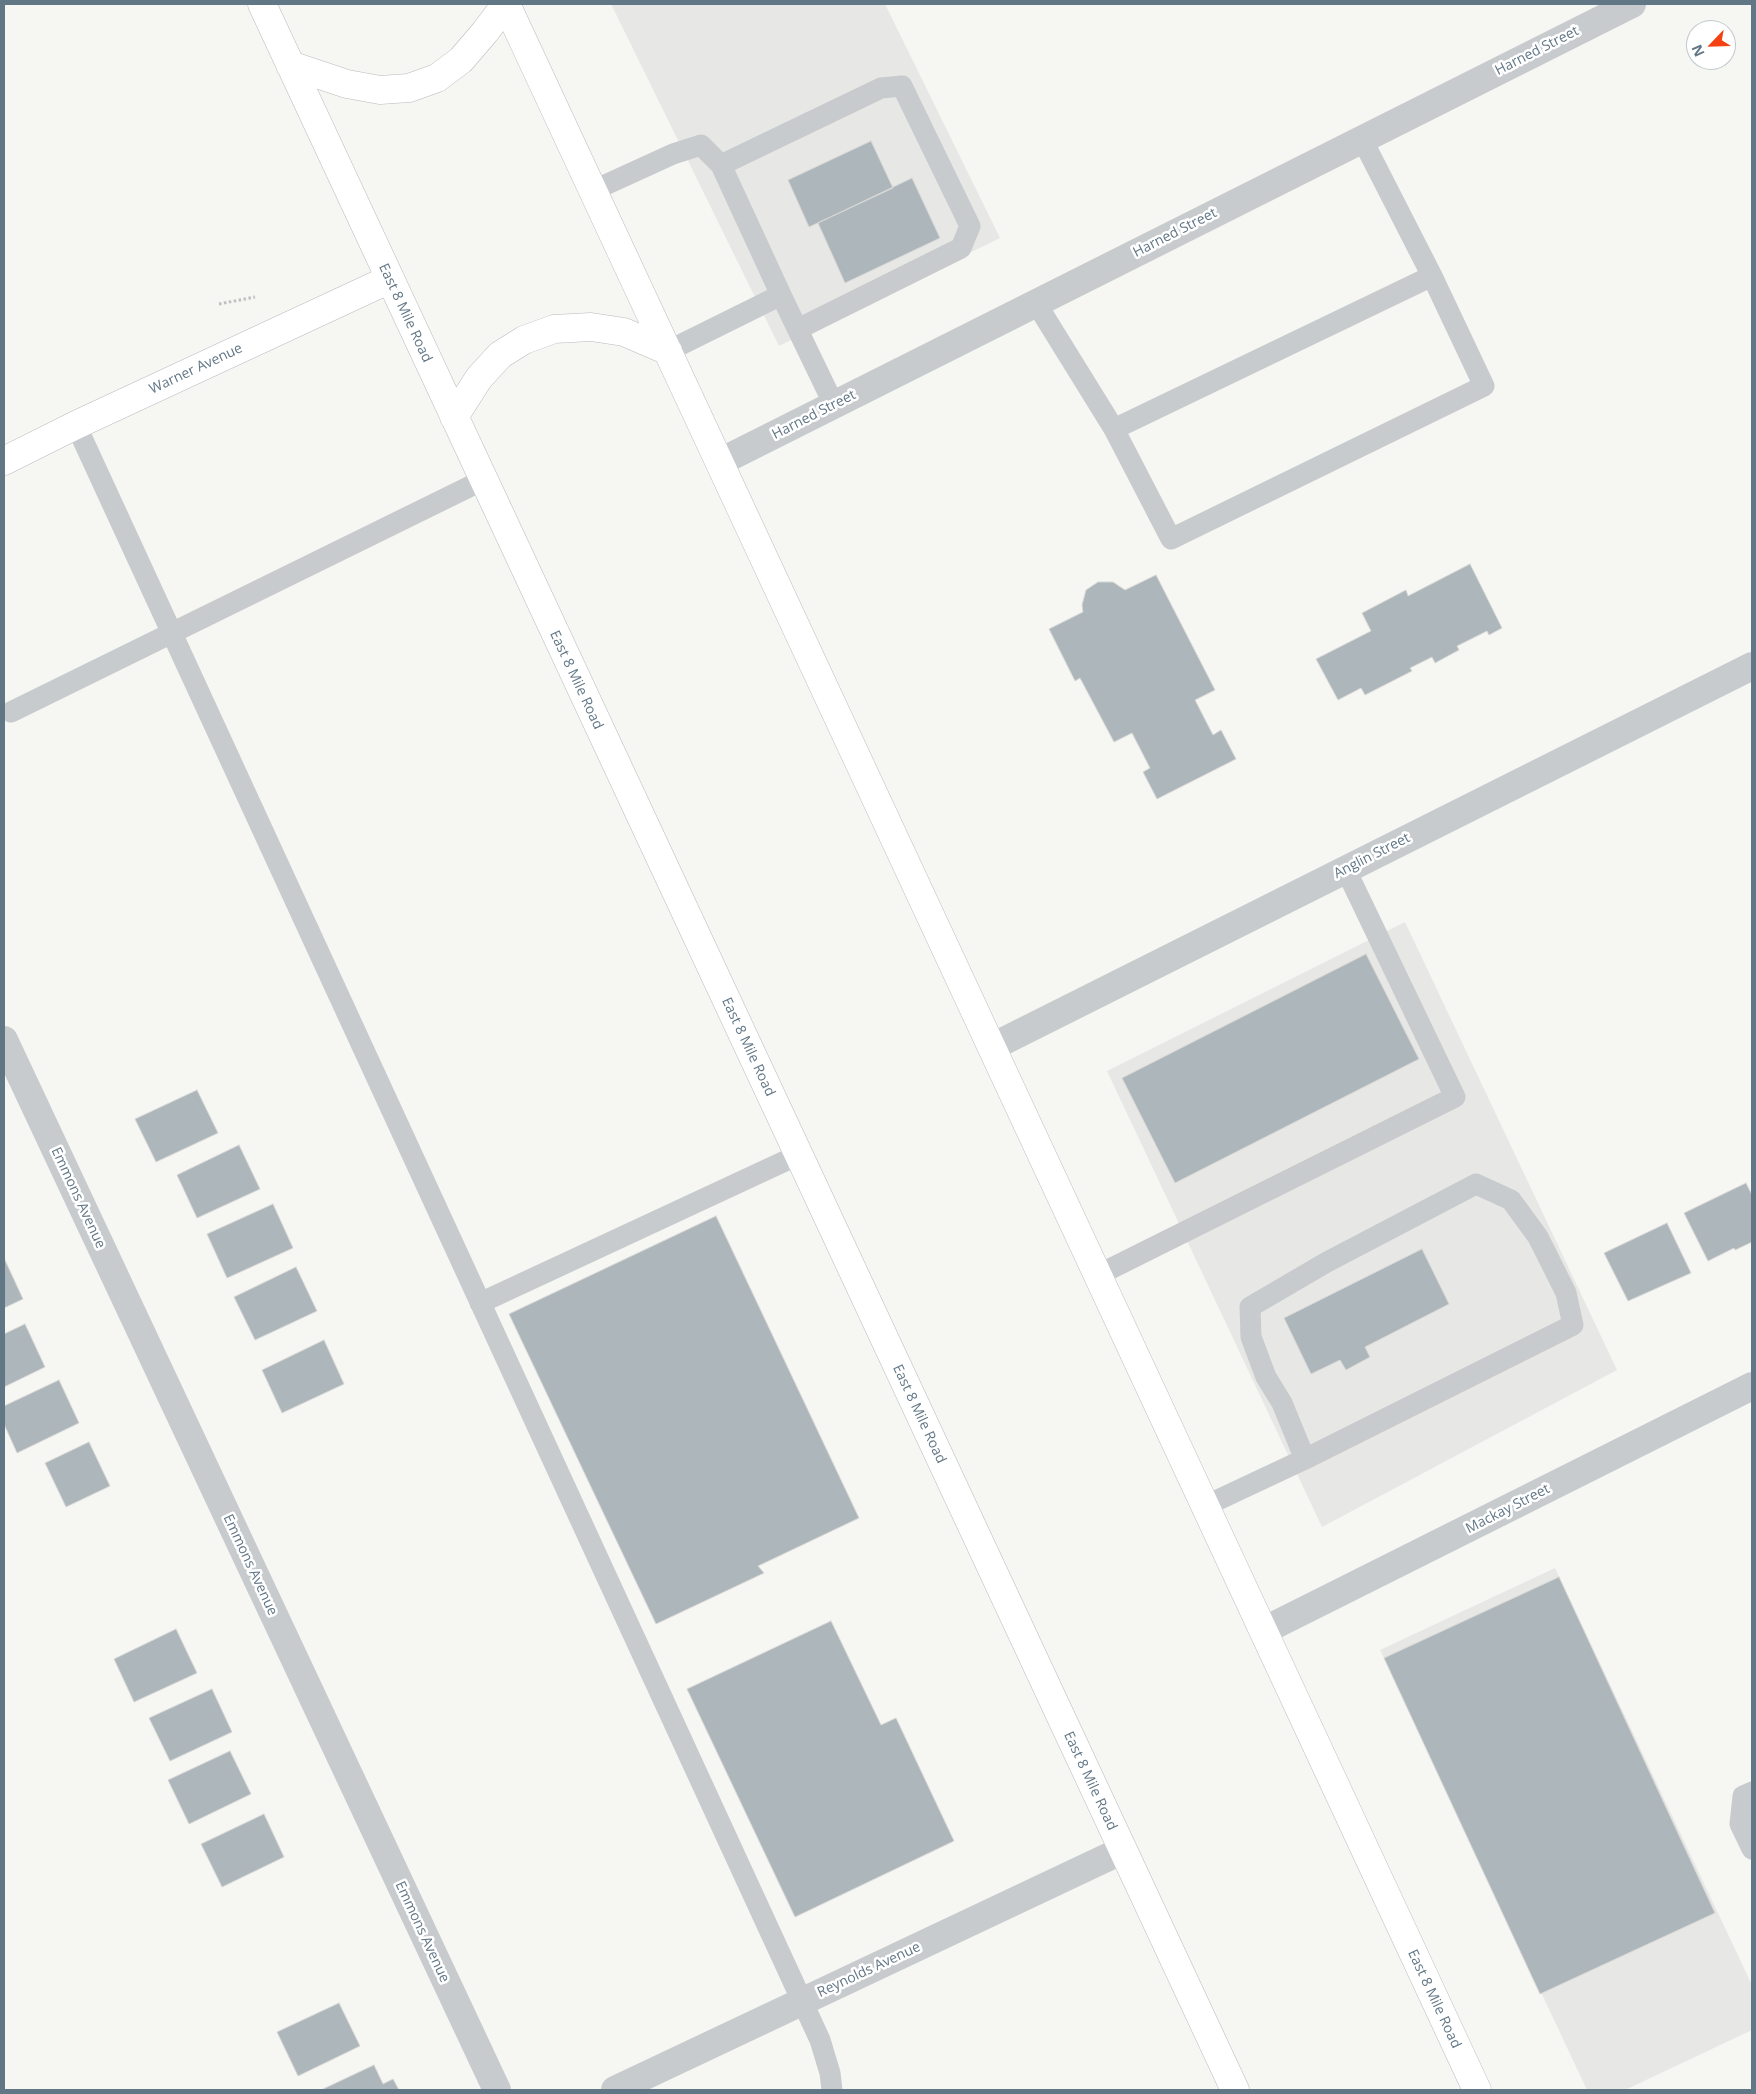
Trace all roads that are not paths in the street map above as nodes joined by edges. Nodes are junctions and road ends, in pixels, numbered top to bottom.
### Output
1 (262, 4) edge
2 (506, 4) edge
3 (1632, 4) edge
4 (290, 65) junction
5 (1362, 139) junction
6 (721, 165) junction
7 (592, 191) junction
8 (1432, 276) junction
9 (390, 279) junction
10 (781, 294) junction
11 (1036, 303) junction
12 (798, 329) junction
13 (668, 351) junction
14 (834, 405) junction
15 (454, 417) junction
16 (76, 425) junction
17 (1114, 429) junction
18 (4, 461) edge
19 (720, 462) junction
20 (483, 480) junction
21 (172, 634) junction
22 (1752, 666) edge
23 (11, 712) dead end
24 (1346, 870) junction
25 (4, 1040) edge
26 (992, 1047) junction
27 (798, 1155) junction
28 (1098, 1275) junction
29 (480, 1303) junction
30 (1752, 1386) edge
31 (1305, 1459) junction
32 (1205, 1506) junction
33 (1263, 1631) junction
34 (1752, 1792) edge
35 (1752, 1849) edge
36 (1123, 1850) junction
37 (802, 2002) junction
38 (497, 2090) edge
39 (615, 2090) edge
40 (832, 2090) edge
41 (1235, 2090) edge
42 (1477, 2090) edge

1 - 4 main road, East 8 Mile Road
2 - 4 main road
2 - 7 main road, East 8 Mile Road
3 - 5 street, Harned Street
4 - 9 main road, East 8 Mile Road
5 - 8 lane
5 - 11 street, Harned Street
6 - 7 lane
6 - 10 lane
6 - 12 lane
7 - 13 main road, East 8 Mile Road
8 - 17 lane
8 - 17 lane
9 - 15 main road, East 8 Mile Road
9 - 16 main road, Warner Avenue
10 - 12 lane
10 - 13 lane
11 - 14 street, Harned Street
11 - 17 lane
12 - 14 lane
13 - 15 main road
13 - 19 main road, East 8 Mile Road
14 - 19 street, Harned Street
15 - 20 main road, East 8 Mile Road
16 - 18 main road, Warner Avenue
16 - 21 lane
19 - 26 main road, East 8 Mile Road
20 - 21 lane
20 - 27 main road, East 8 Mile Road
21 - 23 lane
21 - 29 lane
22 - 24 street, Anglin Street
24 - 26 street, Anglin Street
24 - 28 lane
25 - 38 street, Emmons Avenue
26 - 28 main road, East 8 Mile Road
27 - 29 lane
27 - 36 main road, East 8 Mile Road
28 - 32 main road, East 8 Mile Road
29 - 37 lane
30 - 33 street, Mackay Street
31 - 31 lane
31 - 32 lane
32 - 33 main road, East 8 Mile Road
33 - 42 main road, East 8 Mile Road
34 - 35 lane
36 - 37 street, Reynolds Avenue
36 - 41 main road, East 8 Mile Road
37 - 39 street, Reynolds Avenue
37 - 40 lane

